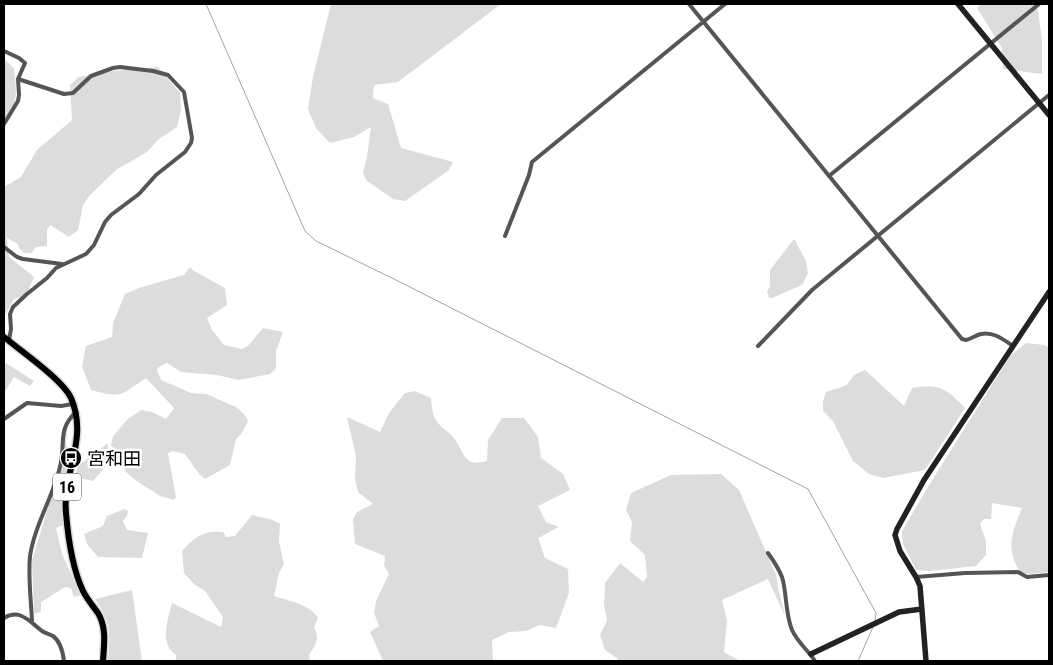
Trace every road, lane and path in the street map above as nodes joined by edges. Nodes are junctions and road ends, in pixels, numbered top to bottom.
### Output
1 (689, 4) edge
2 (725, 4) edge
3 (958, 4) edge
4 (1039, 4) edge
5 (704, 22) junction
6 (990, 44) junction
7 (4, 51) edge
8 (18, 78) junction
9 (1049, 95) edge
10 (1039, 103) junction
11 (1049, 115) edge
12 (4, 124) edge
13 (829, 176) junction
14 (877, 235) junction
15 (505, 236) dead end
16 (4, 246) edge
17 (62, 264) junction
18 (1049, 292) edge
19 (6, 339) edge
20 (758, 346) dead end
21 (1013, 346) junction
22 (73, 404) junction
23 (76, 412) junction
24 (4, 419) edge
25 (768, 553) dead end
26 (1049, 575) edge
27 (916, 577) junction
28 (922, 609) junction
29 (4, 618) edge
30 (32, 621) junction
31 (811, 654) junction
32 (64, 661) edge
33 (103, 661) edge
34 (815, 661) edge
35 (926, 661) edge

1 - 5 street
2 - 5 street
3 - 6 street
4 - 6 street
5 - 13 street
5 - 15 street
6 - 10 street
6 - 13 street
7 - 8 street
8 - 12 street
8 - 17 street
9 - 10 street
10 - 11 street
10 - 14 street
13 - 14 street
14 - 20 street
14 - 21 street
16 - 17 street
17 - 19 street
18 - 21 street
19 - 22 main road, 16
21 - 27 street
22 - 23 main road, 16
22 - 24 street
23 - 30 street
23 - 33 main road, 16
25 - 31 street
26 - 27 street
27 - 28 street
28 - 31 street
28 - 35 street
29 - 30 street
30 - 32 street
31 - 34 street

